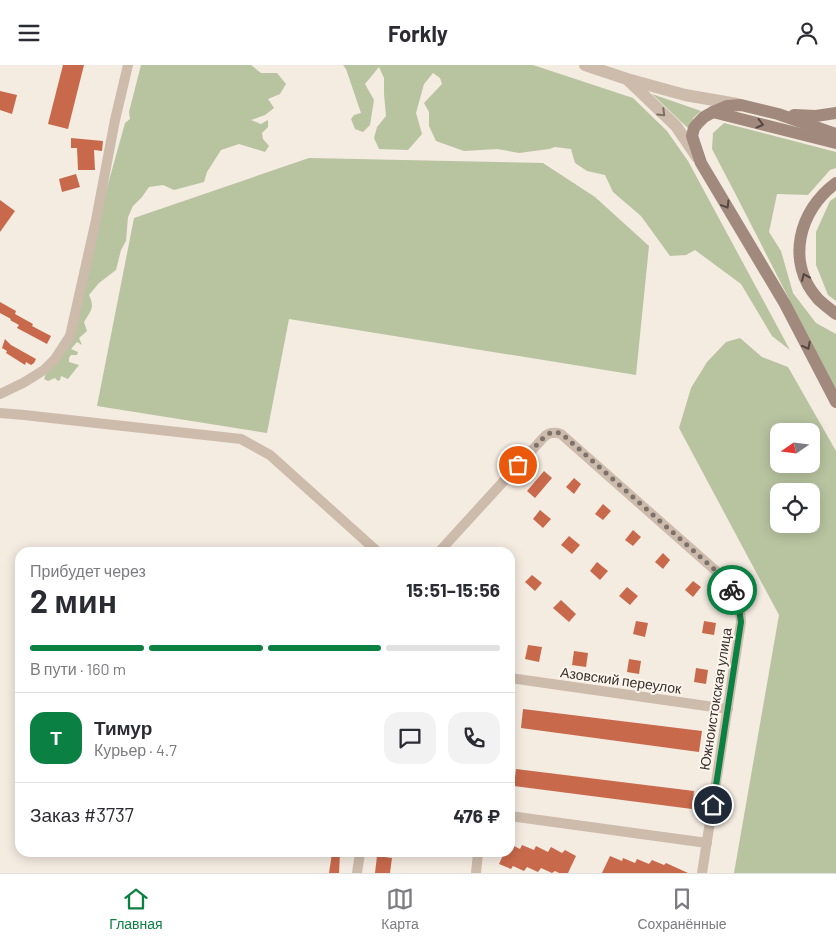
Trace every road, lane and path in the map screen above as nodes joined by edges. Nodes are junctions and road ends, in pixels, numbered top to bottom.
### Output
1 (128, 65) edge
2 (585, 65) edge
3 (627, 79) junction
4 (685, 95) junction
5 (742, 105) junction
6 (713, 112) junction
7 (836, 113) edge
8 (778, 114) junction
9 (836, 134) edge
10 (836, 143) edge
11 (701, 163) junction
12 (836, 183) edge
13 (836, 313) edge
14 (0, 394) edge
15 (836, 401) edge
16 (0, 413) edge
17 (371, 547) edge
18 (443, 547) edge
19 (515, 679) edge
20 (728, 709) junction
21 (515, 817) edge
22 (707, 843) junction
23 (359, 857) edge
24 (478, 857) edge
25 (357, 873) edge
26 (476, 873) edge
27 (702, 873) edge

1 - 14 street
2 - 3 street
3 - 4 street
3 -> 11 street
4 - 5 street
4 - 6 street
5 - 6 main road
5 - 8 main road
6 -> 10 main road
6 - 11 main road
7 - 8 main road
8 - 9 main road
11 -> 15 main road
13 -> 12 main road
16 - 17 street
18 - 20 street, Южноистокская улица
19 - 20 street, Азовский переулок
20 - 22 street, Южноистокская улица
21 - 22 street
22 - 27 street, Южноистокская улица
23 - 25 street
24 - 26 street

